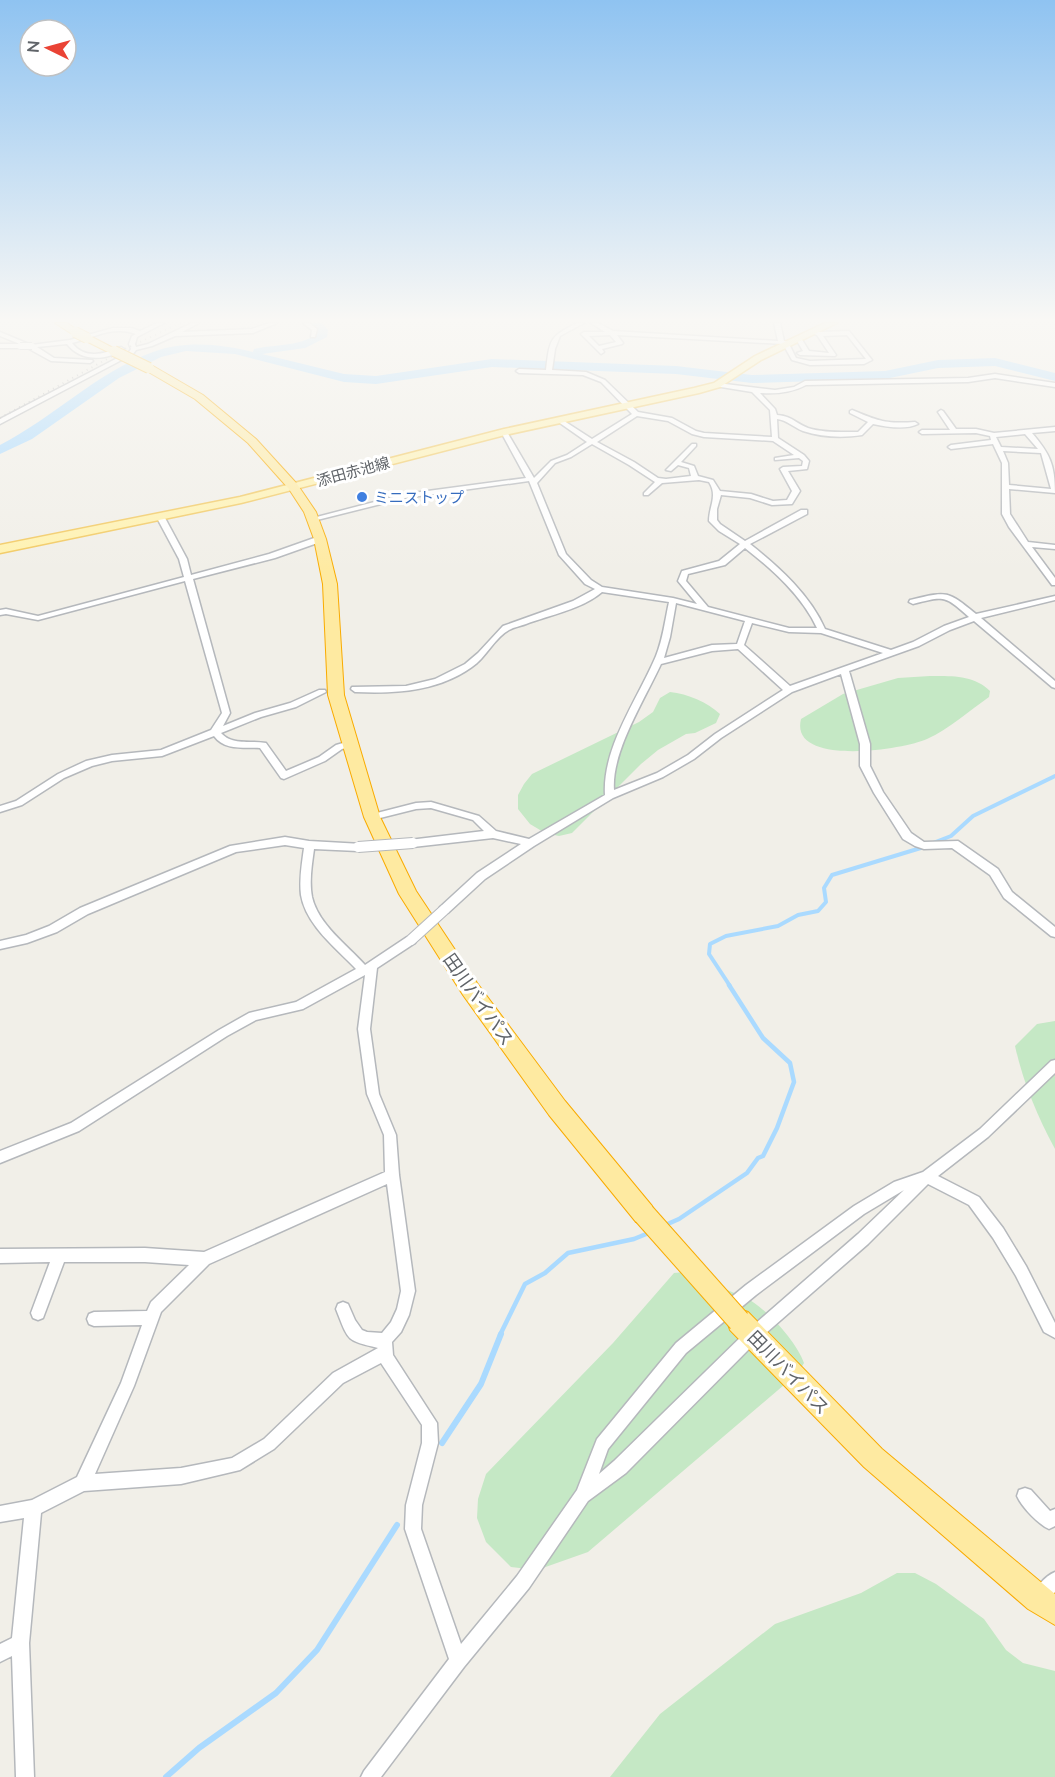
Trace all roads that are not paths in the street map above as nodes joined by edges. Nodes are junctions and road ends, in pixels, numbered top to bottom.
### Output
1 (30, 406) edge
2 (210, 406) edge
3 (621, 406) edge
4 (626, 406) edge
5 (771, 406) edge
6 (852, 411) dead end
7 (941, 412) dead end
8 (635, 415) junction
9 (774, 417) junction
10 (559, 420) junction
11 (0, 422) edge
12 (872, 422) junction
13 (915, 424) dead end
14 (648, 425) dead end
15 (1055, 429) edge
16 (954, 431) junction
17 (504, 432) junction
18 (922, 432) dead end
19 (1027, 432) junction
20 (775, 439) junction
21 (996, 442) junction
22 (591, 443) junction
23 (694, 445) dead end
24 (951, 447) dead end
25 (1044, 451) junction
26 (802, 456) junction
27 (777, 459) dead end
28 (676, 463) junction
29 (669, 470) dead end
30 (695, 478) junction
31 (532, 481) junction
32 (660, 481) junction
33 (293, 487) junction
34 (1007, 487) junction
35 (1055, 491) edge
36 (719, 493) junction
37 (646, 494) dead end
38 (804, 512) dead end
39 (161, 518) junction
40 (313, 519) junction
41 (320, 539) junction
42 (745, 544) junction
43 (1026, 544) junction
44 (1055, 547) edge
45 (0, 549) edge
46 (188, 579) junction
47 (1055, 583) edge
48 (600, 589) junction
49 (1055, 598) edge
50 (673, 600) junction
51 (913, 602) dead end
52 (704, 607) junction
53 (0, 613) edge
54 (976, 617) junction
55 (749, 620) junction
56 (822, 631) junction
57 (740, 646) junction
58 (888, 652) junction
59 (658, 662) junction
60 (844, 669) junction
61 (1055, 685) edge
62 (355, 689) dead end
63 (789, 690) junction
64 (322, 692) dead end
65 (215, 731) junction
66 (350, 744) junction
67 (610, 796) junction
68 (0, 809) edge
69 (372, 817) junction
70 (493, 834) junction
71 (530, 843) junction
72 (309, 845) junction
73 (1055, 933) edge
74 (0, 945) edge
75 (368, 968) junction
76 (1055, 1065) edge
77 (0, 1157) edge
78 (392, 1175) junction
79 (927, 1177) junction
80 (0, 1256) edge
81 (59, 1257) junction
82 (204, 1258) junction
83 (343, 1309) dead end
84 (38, 1312) dead end
85 (151, 1318) junction
86 (94, 1319) dead end
87 (746, 1328) junction
88 (1055, 1331) edge
89 (385, 1346) junction
90 (83, 1483) junction
91 (583, 1495) junction
92 (1025, 1496) dead end
93 (33, 1508) junction
94 (0, 1514) edge
95 (1055, 1517) edge
96 (1049, 1597) edge
97 (20, 1643) junction
98 (0, 1653) edge
99 (458, 1661) junction
100 (25, 1777) edge
101 (370, 1777) edge

1 - 11 street
2 - 33 highway, 田川バイパス, bridge
3 - 10 main road, 添田赤池線
4 - 8 street
5 - 9 street
6 - 12 street
7 - 16 street
8 - 14 street
8 - 20 street
8 - 22 street
9 - 12 street
9 - 20 street
10 - 17 main road, 添田赤池線
10 - 22 street
12 - 13 street
15 - 19 street
16 - 18 street
16 - 21 street
17 - 31 street
17 - 33 main road, 添田赤池線
19 - 21 street
19 - 25 street
20 - 26 street
21 - 24 street
21 - 25 street
21 - 34 street
22 - 31 street
22 - 32 street
23 - 28 street
25 - 35 street
26 - 27 street
26 - 36 street
28 - 29 street
28 - 30 street
30 - 32 street
30 - 36 street
31 - 40 street
31 - 48 street
32 - 37 street
33 - 39 main road, 添田赤池線
33 - 40 highway, 田川バイパス
34 - 35 street
34 - 43 street
36 - 42 street
38 - 42 street
39 - 45 main road, 添田赤池線
39 - 46 street
40 - 41 highway, 田川バイパス
41 - 46 street
41 - 66 highway, 田川バイパス
42 - 52 street
42 - 56 street
43 - 44 street
43 - 47 street
46 - 53 street
46 - 65 street
48 - 50 street
48 - 62 street
49 - 54 street
50 - 52 street
50 - 59 street
51 - 54 street
52 - 55 street
54 - 58 street
54 - 61 street
55 - 56 street
55 - 57 street
56 - 58 street
57 - 59 street
57 - 63 street
58 - 60 street
59 - 67 street
60 - 63 street
60 - 73 street
63 - 67 street
64 - 65 street
65 - 66 street
65 - 68 street
66 - 69 highway, 田川バイパス
67 - 71 street
69 - 70 street
69 - 87 highway, 田川バイパス, bridge
70 - 71 street
70 - 72 street, bridge
71 - 75 street, bridge
72 - 74 street
72 - 75 street
75 - 77 street
75 - 78 street
76 - 79 street
78 - 82 street
78 - 89 street
79 - 87 street
79 - 88 street
79 - 91 street
80 - 81 street
81 - 82 street
81 - 84 street
82 - 85 street
83 - 89 street
85 - 86 street
85 - 90 street
87 - 91 street
87 - 96 highway, 田川バイパス
89 - 90 street
89 - 99 street
90 - 93 street
91 - 99 street
92 - 95 street
93 - 94 street
93 - 97 street
97 - 98 street
97 - 100 street
99 - 101 street

